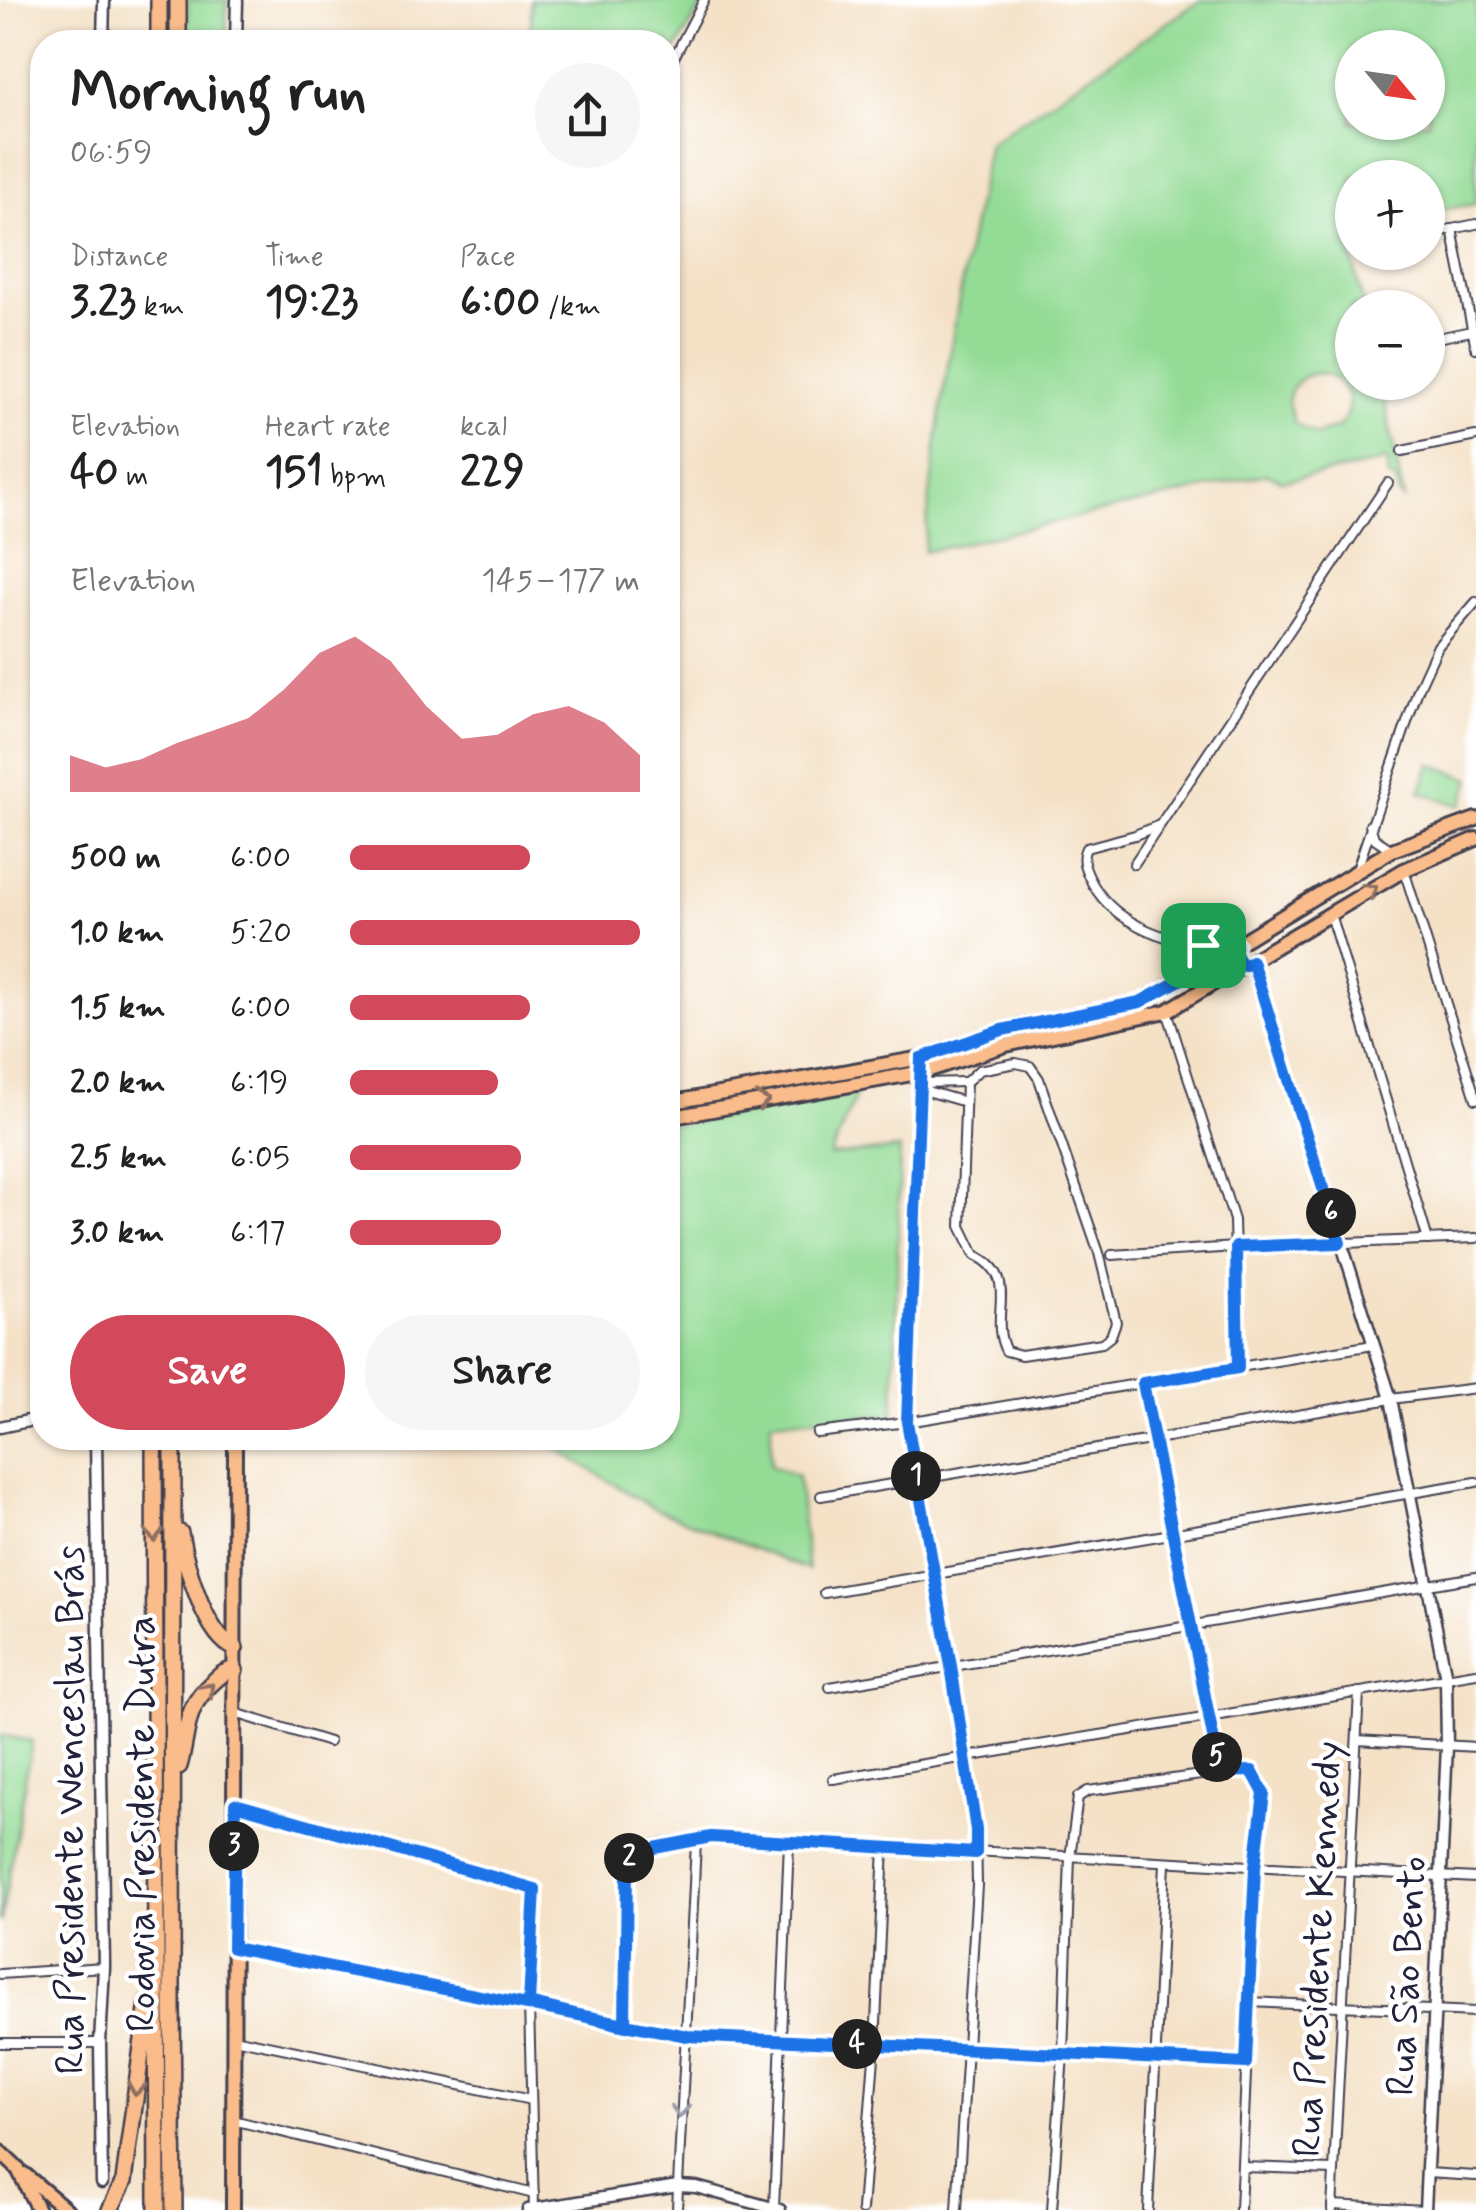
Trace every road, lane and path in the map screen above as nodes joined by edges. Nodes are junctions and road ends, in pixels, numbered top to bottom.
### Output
1 (104, 0) edge
2 (159, 0) edge
3 (178, 0) edge
4 (237, 0) edge
5 (704, 0) edge
6 (103, 30) edge
7 (159, 30) edge
8 (178, 30) edge
9 (236, 30) edge
10 (680, 40) edge
11 (1476, 224) edge
12 (1452, 229) junction
13 (1445, 230) edge
14 (1474, 331) edge
15 (1445, 337) edge
16 (1476, 348) edge
17 (1476, 436) edge
18 (1402, 451) dead end
19 (1388, 483) dead end
20 (1476, 602) edge
21 (1476, 819) edge
22 (1370, 825) junction
23 (1156, 826) junction
24 (1476, 838) edge
25 (1392, 850) junction
26 (1134, 864) dead end
27 (1404, 870) junction
28 (1355, 874) junction
29 (1330, 914) junction
30 (1237, 943) junction
31 (1203, 945) junction
32 (1252, 961) junction
33 (1182, 979) junction
34 (1167, 1011) junction
35 (921, 1075) junction
36 (966, 1082) junction
37 (1476, 1099) edge
38 (680, 1102) edge
39 (965, 1102) junction
40 (680, 1116) edge
41 (1476, 1238) edge
42 (1428, 1240) junction
43 (1340, 1243) junction
44 (1236, 1247) junction
45 (1112, 1256) dead end
46 (1373, 1344) junction
47 (1238, 1368) junction
48 (1143, 1383) junction
49 (1476, 1388) edge
50 (1391, 1399) junction
51 (30, 1421) edge
52 (907, 1422) junction
53 (0, 1427) edge
54 (817, 1434) dead end
55 (1155, 1439) junction
56 (96, 1450) edge
57 (154, 1450) edge
58 (173, 1450) edge
59 (235, 1450) edge
60 (917, 1479) junction
61 (1476, 1482) edge
62 (173, 1488) junction
63 (1410, 1493) junction
64 (822, 1496) dead end
65 (1174, 1533) junction
66 (934, 1574) junction
67 (1476, 1578) edge
68 (1428, 1586) junction
69 (824, 1593) dead end
70 (1192, 1626) junction
71 (235, 1648) junction
72 (951, 1666) junction
73 (235, 1670) junction
74 (1476, 1673) edge
75 (1446, 1678) junction
76 (830, 1687) dead end
77 (1359, 1692) junction
78 (235, 1714) junction
79 (1210, 1716) junction
80 (1357, 1740) junction
81 (329, 1742) dead end
82 (1447, 1746) junction
83 (1476, 1747) edge
84 (965, 1757) junction
85 (1220, 1772) junction
86 (833, 1779) dead end
87 (173, 1784) junction
88 (235, 1804) junction
89 (696, 1840) junction
90 (789, 1842) junction
91 (884, 1848) junction
92 (976, 1853) junction
93 (1070, 1857) junction
94 (1165, 1862) junction
95 (1255, 1867) junction
96 (1349, 1872) junction
97 (1440, 1877) junction
98 (1476, 1878) edge
99 (233, 1948) junction
100 (156, 1958) junction
101 (104, 1967) junction
102 (0, 1974) edge
103 (1249, 2002) junction
104 (529, 2003) junction
105 (1342, 2006) junction
106 (1434, 2010) junction
107 (1476, 2012) edge
108 (625, 2026) junction
109 (687, 2036) junction
110 (234, 2038) junction
111 (781, 2040) junction
112 (0, 2042) edge
113 (100, 2043) junction
114 (875, 2045) junction
115 (968, 2049) junction
116 (1062, 2054) junction
117 (1157, 2059) junction
118 (1246, 2063) junction
119 (531, 2100) junction
120 (233, 2120) junction
121 (0, 2152) edge
122 (1242, 2167) junction
123 (18, 2169) junction
124 (1334, 2170) junction
125 (1427, 2174) junction
126 (1476, 2176) edge
127 (102, 2182) dead end
128 (678, 2186) junction
129 (534, 2194) junction
130 (1332, 2207) edge
131 (531, 2209) edge
132 (777, 2209) edge
133 (38, 2210) edge
134 (67, 2210) edge
135 (110, 2210) edge
136 (157, 2210) edge
137 (174, 2210) edge
138 (233, 2210) edge
139 (677, 2210) edge
140 (862, 2210) edge
141 (957, 2210) edge
142 (1052, 2210) edge
143 (1148, 2210) edge
144 (1240, 2210) edge
145 (1425, 2210) edge

1 - 6 street
2 - 7 highway
3 - 8 highway
4 - 9 street
5 - 10 street
11 - 12 street
12 - 13 street
12 - 14 street
14 - 15 street
14 - 16 street
17 - 18 street
19 - 23 street
20 - 22 street
21 - 25 main road
22 - 25 street
22 - 28 street
23 - 26 street
23 - 31 street
24 - 27 main road
25 - 28 main road
29 -> 27 main road
27 - 37 street
28 - 30 main road
29 - 32 main road
29 - 42 street
30 - 31 street
30 - 32 main road
30 - 32 main road
30 - 33 main road
31 - 33 street
32 - 34 main road
32 - 43 street, Rua São Bento
33 - 34 main road
33 - 35 main road
34 - 35 main road
34 - 44 street
35 - 36 street
35 - 38 main road
35 - 39 street
40 -> 35 main road
35 - 52 street
36 - 39 street
36 - 39 street
41 - 42 street
42 - 43 street
43 - 44 street
43 - 46 street, Rua São Bento
44 - 45 street
44 - 47 street
46 - 47 street
46 - 50 street, Rua São Bento
47 - 48 street
48 - 52 street
48 - 55 street
49 - 50 street
50 - 55 street
50 - 63 street, Rua São Bento
51 - 53 street
52 - 54 street
52 - 60 street
55 - 60 street
55 - 65 street
56 - 101 street, Rua Presidente Wenceslau Brás
57 -> 100 highway, Rodovia Presidente Dutra
58 - 62 highway, Rodovia Presidente Dutra
59 - 71 main road
60 - 64 street
60 - 66 street
61 - 63 street
62 - 71 highway
62 - 87 highway, Rodovia Presidente Dutra
63 - 65 street
63 - 68 street, Rua São Bento
65 - 66 street
65 - 70 street
66 - 69 street
66 - 72 street
67 - 68 street
68 - 70 street
68 - 75 street, Rua São Bento
70 - 72 street
70 - 79 street
71 - 73 main road
72 - 76 street
72 - 84 street
73 - 78 main road
87 -> 73 highway
74 - 75 street
75 - 77 street
75 - 82 street, Rua São Bento
77 - 79 street
77 - 80 street, Rua Presidente Kennedy
78 - 81 street
78 - 88 main road
79 - 84 street
79 - 85 street
80 - 82 street
80 - 96 street, Rua Presidente Kennedy
82 - 83 street
82 - 97 street, Rua São Bento
84 - 86 street
84 - 92 street
85 - 93 street
85 - 95 street
87 - 137 highway, Rodovia Presidente Dutra
88 - 99 main road
88 - 104 street
89 - 90 street
89 - 108 street
89 - 109 street
90 - 91 street
90 - 111 street
91 - 92 street
91 - 114 street
92 - 93 street
92 - 115 street
93 - 94 street
93 - 116 street
94 - 95 street
94 - 117 street
95 - 96 street
95 - 103 street
96 - 97 street
96 - 105 street, Rua Presidente Kennedy
97 - 98 street
97 - 106 street, Rua São Bento
99 - 104 street
99 - 110 main road
100 -> 135 highway
100 - 136 highway, Rodovia Presidente Dutra
101 - 102 street
101 - 113 street, Rua Presidente Wenceslau Brás
103 - 105 street
103 - 118 street
104 - 108 street
104 - 119 street
105 - 106 street
105 - 124 street, Rua Presidente Kennedy
106 - 107 street
106 - 125 street, Rua São Bento
108 - 109 street
109 - 111 street
109 -> 128 street
110 - 119 street
110 - 120 main road
111 - 114 street
111 - 132 street
112 - 113 street
113 - 127 street, Rua Presidente Wenceslau Brás
114 - 115 street
114 - 140 street
115 - 116 street
115 - 141 street
116 - 117 street
116 - 142 street
117 - 118 street
117 - 143 street
118 - 122 street
119 - 129 street
120 - 129 street
120 - 138 main road
121 - 123 main road
122 - 124 street
122 - 144 street
123 - 133 main road
123 - 134 main road
124 - 130 street, Rua Presidente Kennedy
125 - 126 street
125 - 145 street, Rua São Bento
128 - 131 street
128 - 132 street
128 - 139 street
129 - 131 street
130 - 145 street

